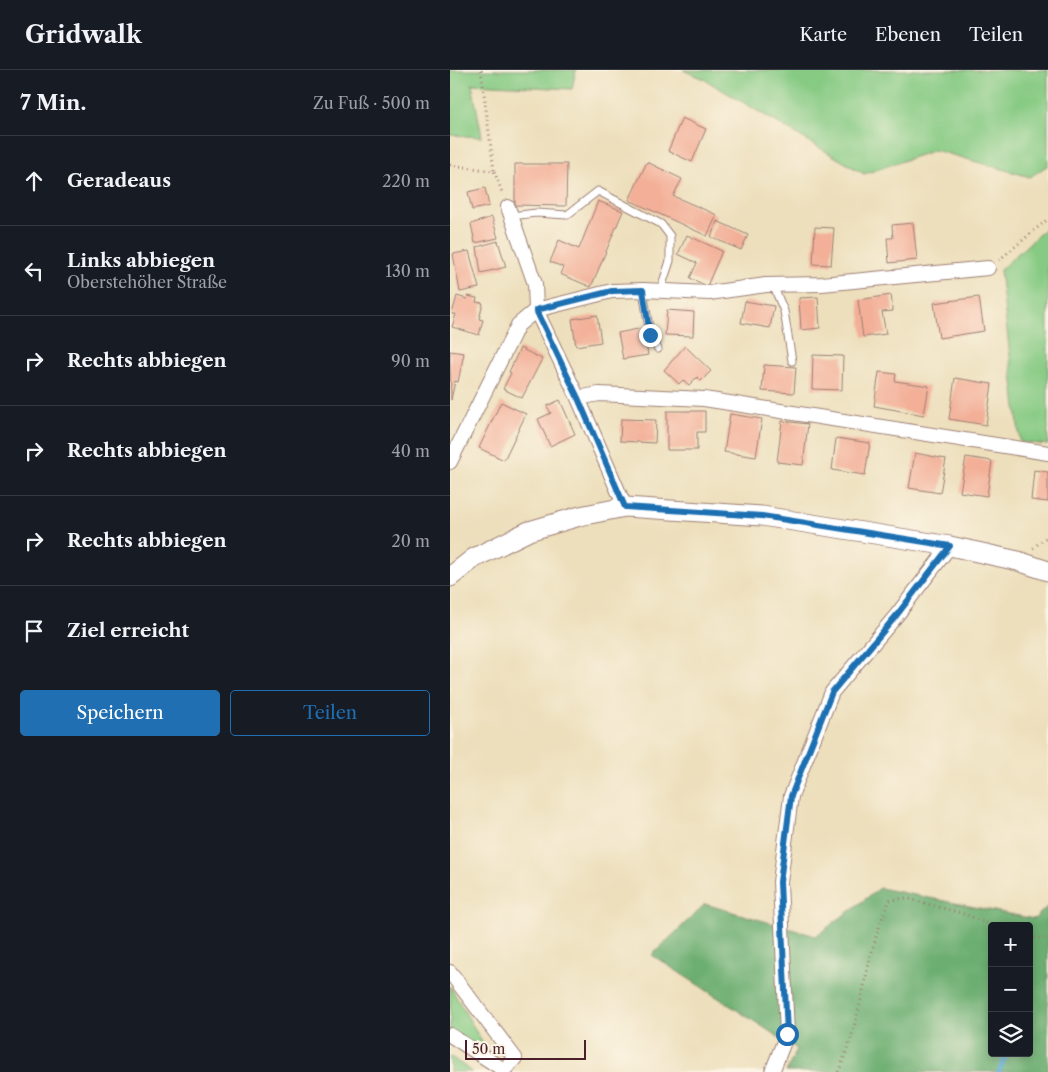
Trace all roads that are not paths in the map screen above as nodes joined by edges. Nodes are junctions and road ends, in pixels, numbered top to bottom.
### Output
1 (509, 212) joint
2 (988, 268) road end
3 (773, 285) junction
4 (643, 290) junction
5 (660, 291) junction
6 (536, 310) junction
7 (658, 349) dead end
8 (792, 361) dead end
9 (578, 398) junction
10 (1048, 453) edge
11 (450, 462) edge
12 (625, 507) junction
13 (950, 546) junction
14 (1048, 571) edge
15 (450, 577) edge
16 (450, 972) edge
17 (450, 1035) edge
18 (506, 1071) edge
19 (772, 1072) edge

1 - 5 lane
1 - 6 street
2 - 3 street
3 - 5 street
3 - 8 lane
4 - 5 street
4 - 6 street
4 - 7 lane
6 - 9 street
6 - 11 street
9 - 10 street
9 - 12 street
12 - 13 street
12 - 15 street
13 - 14 street
13 - 19 street
16 - 18 street
17 - 18 street

